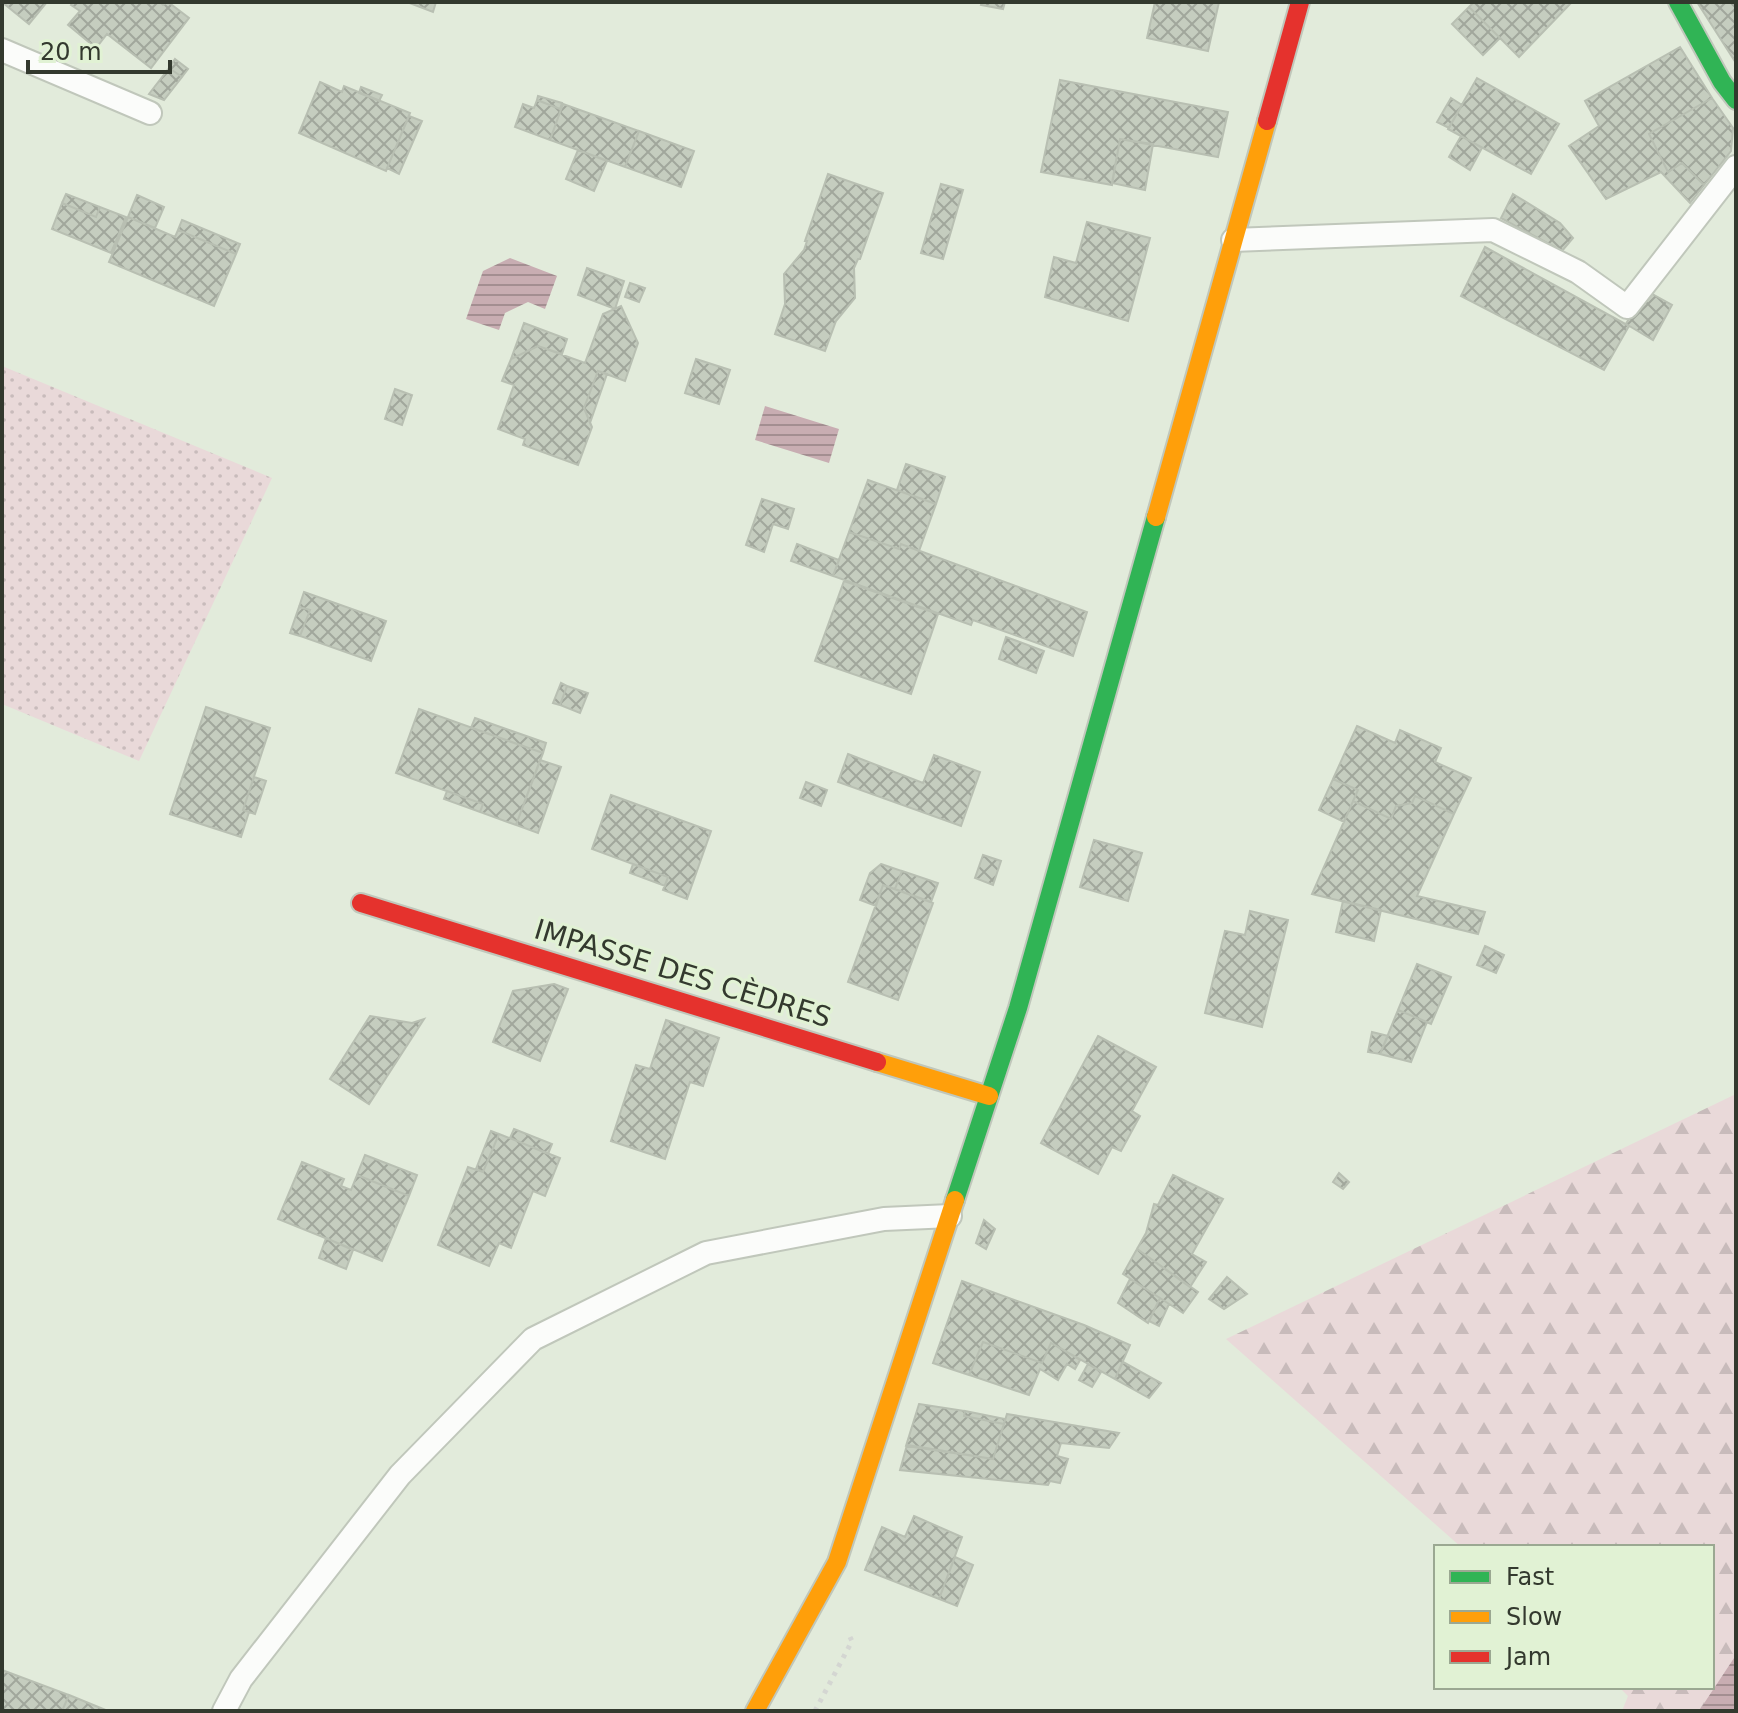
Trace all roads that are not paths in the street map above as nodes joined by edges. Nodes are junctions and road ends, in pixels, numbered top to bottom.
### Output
1 (1300, 2) edge
2 (1678, 2) edge
3 (2, 50) edge
4 (1736, 100) edge
5 (150, 113) dead end
6 (1736, 167) edge
7 (1233, 240) junction
8 (361, 903) dead end
9 (989, 1096) junction
10 (950, 1216) junction
11 (224, 1711) edge
12 (755, 1711) edge

1 - 7 main road
2 - 4 main road
3 - 5 lane
6 - 7 lane
7 - 9 main road
8 - 9 main road, IMPASSE DES CÈDRES
9 - 10 main road
10 - 11 lane
10 - 12 main road

